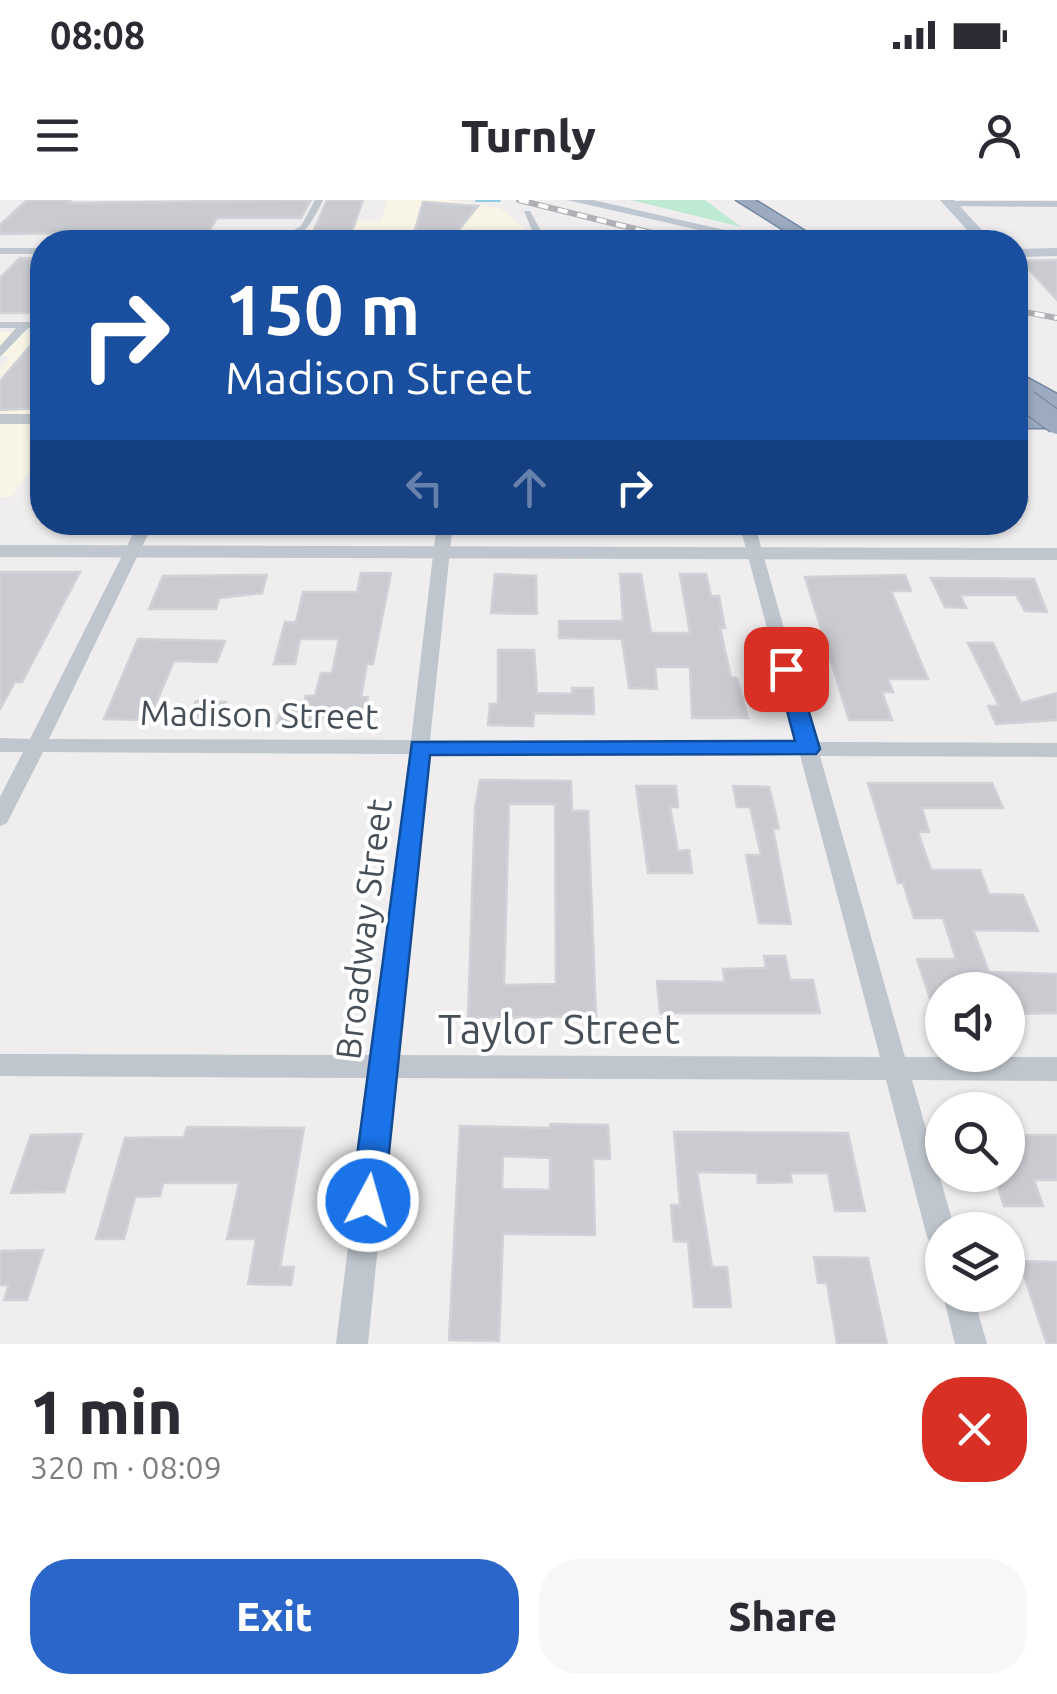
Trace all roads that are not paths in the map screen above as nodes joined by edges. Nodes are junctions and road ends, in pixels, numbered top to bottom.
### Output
1 (319, 200) edge
2 (574, 200) edge
3 (727, 200) edge
4 (744, 200) edge
5 (774, 200) edge
6 (949, 202) edge
7 (1057, 204) edge
8 (527, 213) dead end
9 (301, 230) edge
10 (536, 230) edge
11 (746, 230) edge
12 (785, 230) edge
13 (789, 230) edge
14 (796, 230) edge
15 (975, 230) edge
16 (0, 251) edge
17 (30, 251) edge
18 (1057, 252) edge
19 (1028, 253) edge
20 (0, 324) edge
21 (25, 325) junction
22 (30, 325) edge
23 (0, 353) edge
24 (1028, 376) edge
25 (1028, 387) edge
26 (1028, 405) edge
27 (1056, 407) edge
28 (0, 419) edge
29 (30, 419) edge
30 (140, 535) edge
31 (444, 535) edge
32 (749, 535) edge
33 (0, 550) edge
34 (132, 551) junction
35 (442, 553) junction
36 (754, 554) junction
37 (1057, 554) edge
38 (0, 745) edge
39 (36, 745) junction
40 (420, 748) junction
41 (808, 749) junction
42 (1057, 750) edge
43 (0, 818) edge
44 (0, 1065) edge
45 (382, 1068) junction
46 (897, 1069) junction
47 (1057, 1069) edge
48 (935, 1212) edge
49 (963, 1312) edge
50 (352, 1344) edge
51 (971, 1344) edge

1 - 9 street
2 - 11 main road
3 - 12 highway
4 - 13 highway
5 - 14 highway
6 - 7 street
6 - 15 main road
8 - 10 street
16 - 17 street
18 - 19 main road
20 - 21 street
21 - 22 street
21 - 23 street
24 - 27 highway
25 - 27 highway
26 - 27 highway
28 - 29 street
30 - 34 street
31 - 35 street, Broadway Street
32 - 36 street
33 - 34 street
34 - 35 street
34 - 39 street
35 - 36 street
35 - 40 street, Broadway Street
36 - 37 street
36 - 41 street
38 - 39 street, Madison Street
39 - 40 street, Madison Street
39 - 43 street
40 - 41 street, Madison Street
40 - 45 street, Broadway Street
41 - 42 street, Madison Street
41 - 46 street
44 - 45 street, Taylor Street
45 - 46 street, Taylor Street
45 - 50 street, Broadway Street
46 - 47 street, Taylor Street
46 - 48 street
49 - 51 street

